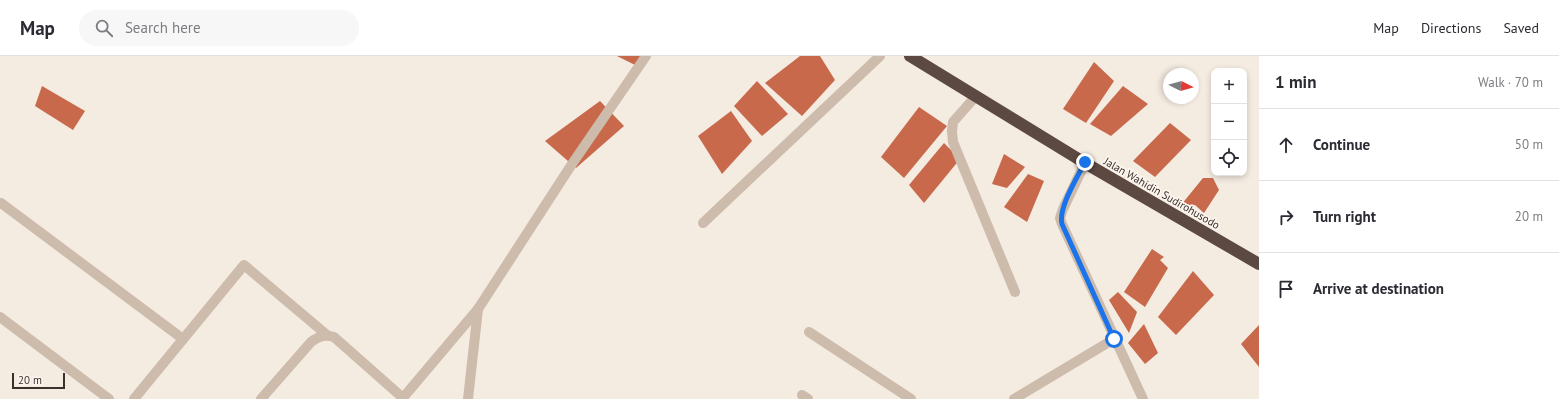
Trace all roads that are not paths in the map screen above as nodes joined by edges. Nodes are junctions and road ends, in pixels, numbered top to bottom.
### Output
1 (646, 56) edge
2 (880, 56) edge
3 (910, 56) edge
4 (976, 96) junction
5 (1085, 162) junction
6 (1, 203) dead end
7 (703, 223) dead end
8 (1259, 264) edge
9 (1015, 292) dead end
10 (478, 309) junction
11 (0, 317) edge
12 (809, 332) dead end
13 (327, 335) junction
14 (183, 339) junction
15 (1114, 339) junction
16 (403, 398) edge
17 (108, 399) edge
18 (134, 399) edge
19 (261, 399) edge
20 (468, 399) edge
21 (911, 399) edge
22 (1014, 399) edge
23 (1142, 399) edge

1 - 10 street
2 - 7 street
3 - 4 highway, Jalan Wahidin Sudirohusodo
4 - 5 highway, Jalan Wahidin Sudirohusodo
4 - 9 street
5 - 8 highway, Jalan Wahidin Sudirohusodo
5 - 15 street
6 - 14 street
10 - 16 street
10 - 20 street
11 - 17 street
12 - 21 street
13 - 14 street
13 - 16 street
13 - 19 street
14 - 18 street
15 - 22 street
15 - 23 street

